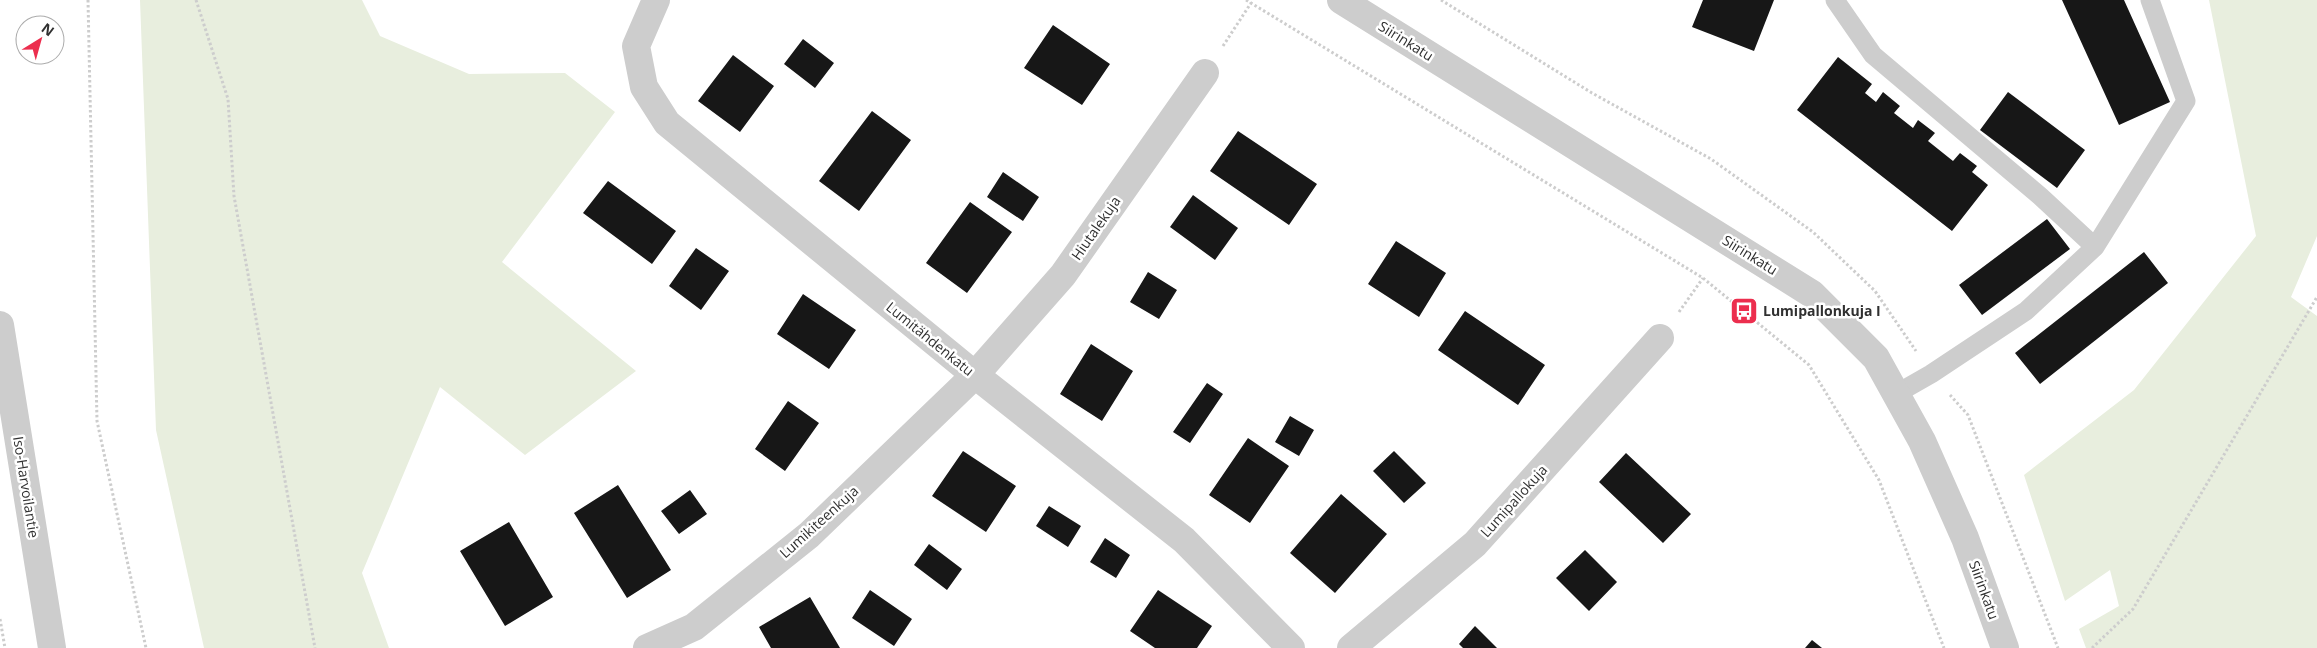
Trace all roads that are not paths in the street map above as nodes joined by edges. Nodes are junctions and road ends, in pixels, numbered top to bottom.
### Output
1 (656, 0) edge
2 (1341, 0) edge
3 (1835, 0) edge
4 (2150, 0) edge
5 (1205, 73) road end
6 (2095, 247) junction
7 (0, 325) edge
8 (1660, 338) road end
9 (975, 376) junction
10 (1896, 394) junction
11 (52, 648) edge
12 (647, 648) edge
13 (1291, 648) edge
14 (1351, 648) edge
15 (2005, 648) edge

1 - 9 street, Lumitähdenkatu
2 - 10 street, Siirinkatu
3 - 6 lane
4 - 6 lane
5 - 9 street, Hiutalekuja
6 - 10 lane
7 - 11 street, Iso-Harvoilantie
8 - 14 street, Lumipallokuja
9 - 12 street, Lumikiteenkuja
9 - 13 street, Lumitähdenkatu
10 - 15 street, Siirinkatu

